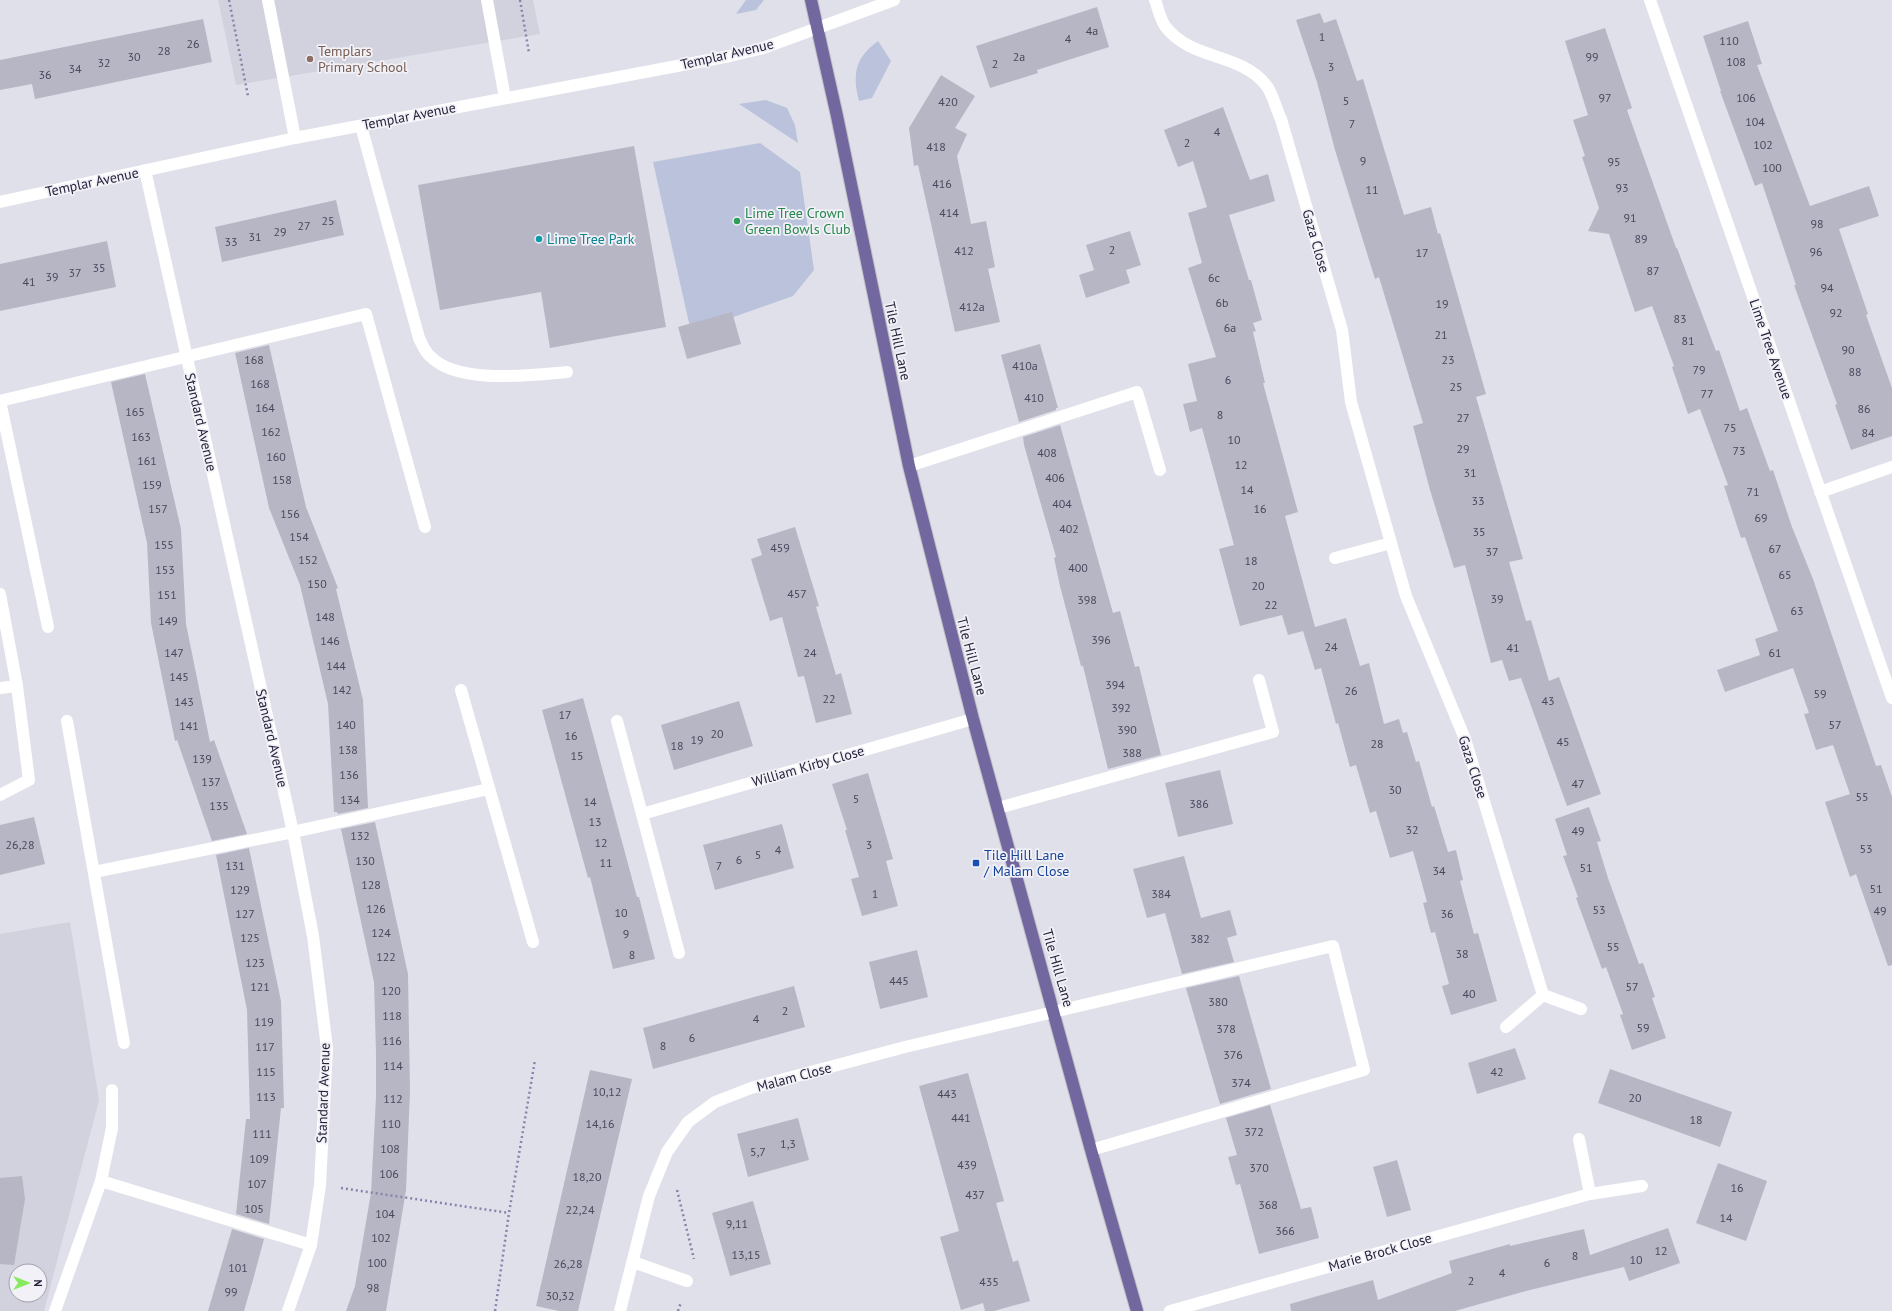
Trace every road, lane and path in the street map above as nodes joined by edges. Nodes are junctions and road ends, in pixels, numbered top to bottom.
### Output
1 (229, 0) edge
2 (268, 0) edge
3 (487, 0) edge
4 (520, 0) edge
5 (811, 0) edge
6 (894, 0) edge
7 (1155, 0) edge
8 (1650, 0) edge
9 (817, 28) junction
10 (528, 53) dead end
11 (248, 96) dead end
12 (505, 98) junction
13 (361, 126) junction
14 (295, 138) junction
15 (145, 170) junction
16 (0, 202) edge
17 (187, 356) junction
18 (567, 372) dead end
19 (908, 466) junction
20 (1892, 467) edge
21 (1160, 470) dead end
22 (1820, 492) junction
23 (425, 527) dead end
24 (1390, 543) junction
25 (1335, 558) dead end
26 (0, 594) edge
27 (48, 627) dead end
28 (1259, 680) dead end
29 (17, 686) junction
30 (0, 688) edge
31 (461, 690) dead end
32 (1892, 698) edge
33 (973, 719) junction
34 (67, 721) dead end
35 (617, 721) dead end
36 (490, 789) junction
37 (0, 795) edge
38 (998, 808) junction
39 (642, 814) junction
40 (293, 832) junction
41 (94, 872) junction
42 (533, 942) dead end
43 (680, 953) dead end
44 (1543, 995) junction
45 (1580, 1009) dead end
46 (1055, 1013) junction
47 (1506, 1027) dead end
48 (124, 1044) dead end
49 (535, 1060) dead end
50 (112, 1090) dead end
51 (1579, 1139) dead end
52 (1091, 1150) junction
53 (667, 1152) junction
54 (101, 1181) junction
55 (320, 1185) junction
56 (1642, 1186) dead end
57 (1590, 1194) junction
58 (509, 1214) junction
59 (311, 1245) junction
60 (633, 1262) junction
61 (687, 1281) junction
62 (55, 1311) edge
63 (288, 1311) edge
64 (495, 1311) edge
65 (620, 1311) edge
66 (678, 1311) edge
67 (1137, 1311) edge
68 (1170, 1311) edge

1 - 11 path
2 - 14 street
3 - 12 street
4 - 10 path
5 - 9 main road, Tile Hill Lane
6 - 9 street, Templar Avenue
7 - 24 street, Gaza Close
8 - 22 street, Lime Tree Avenue
9 - 12 street, Templar Avenue
9 - 19 main road, Tile Hill Lane
12 - 13 street, Templar Avenue
13 - 14 street, Templar Avenue
13 - 18 street
14 - 15 street, Templar Avenue
15 - 16 street, Templar Avenue
15 - 17 street, Standard Avenue
17 - 23 street
17 - 27 street
17 - 40 street, Standard Avenue
19 - 21 street
19 - 33 main road, Tile Hill Lane
20 - 22 street
22 - 32 street, Lime Tree Avenue
24 - 25 street
24 - 44 street, Gaza Close
26 - 29 street
28 - 38 street
29 - 30 street
29 - 37 street
31 - 36 street
33 - 38 main road, Tile Hill Lane
33 - 39 street, William Kirby Close
34 - 41 street
35 - 39 street
36 - 40 street
36 - 42 street
38 - 46 main road, Tile Hill Lane
39 - 43 street
40 - 41 street
40 - 55 street, Standard Avenue
41 - 48 street
44 - 45 street
44 - 47 street
46 - 52 main road, Tile Hill Lane
46 - 52 street, Malam Close
46 - 53 street, Malam Close
49 - 58 path
50 - 54 street
51 - 57 street
52 - 67 main road, Tile Hill Lane
53 - 60 street, Malam Close
53 - 61 path
54 - 59 street
54 - 62 street
55 - 58 path
55 - 59 street, Standard Avenue
56 - 57 street, Marie Brock Close
57 - 68 street, Marie Brock Close
58 - 64 path
59 - 63 street, Standard Avenue
60 - 61 street
60 - 65 street, Malam Close
61 - 66 path

